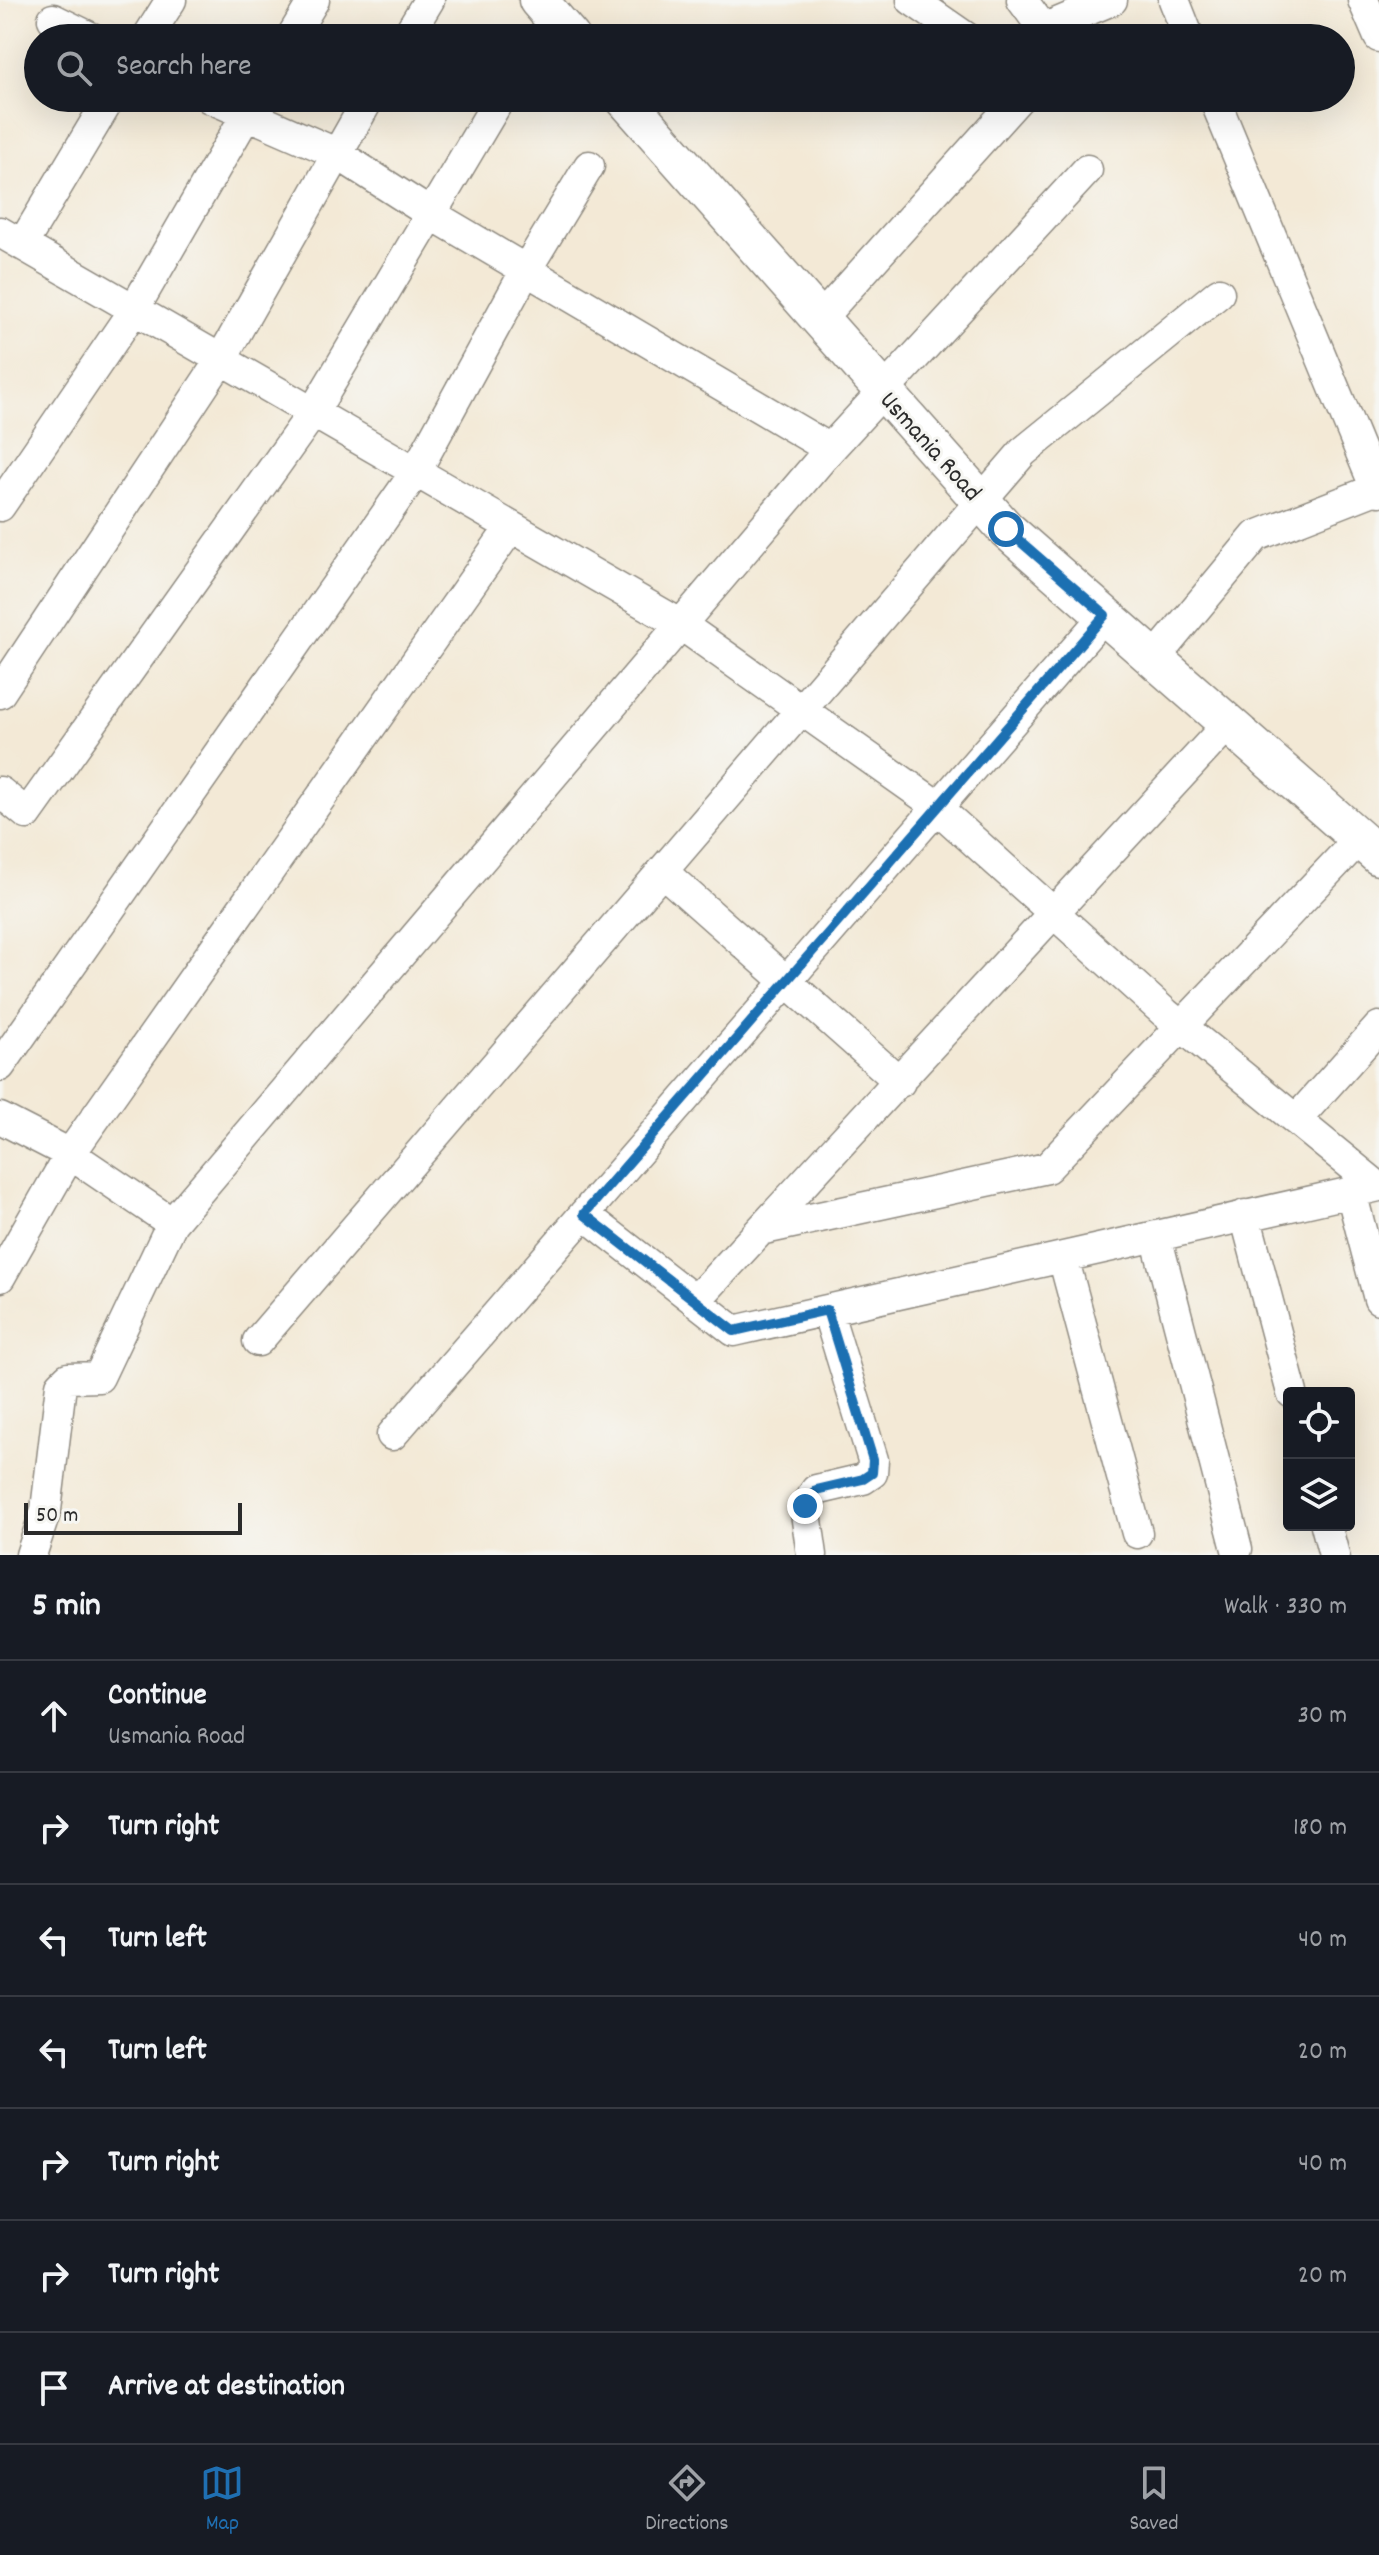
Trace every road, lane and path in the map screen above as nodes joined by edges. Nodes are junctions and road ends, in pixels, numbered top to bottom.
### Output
1 (171, 0) edge
2 (314, 0) edge
3 (429, 0) edge
4 (912, 0) edge
5 (1022, 0) edge
6 (1174, 0) edge
7 (1363, 0) edge
8 (1104, 2) edge
9 (53, 19) dead end
10 (63, 24) edge
11 (156, 24) edge
12 (299, 24) edge
13 (414, 24) edge
14 (947, 24) edge
15 (1040, 24) edge
16 (1064, 24) edge
17 (1183, 24) edge
18 (1379, 37) edge
19 (100, 112) edge
20 (248, 112) edge
21 (260, 112) edge
22 (361, 112) edge
23 (492, 112) edge
24 (636, 112) edge
25 (1006, 112) edge
26 (1220, 112) edge
27 (336, 153) junction
28 (589, 166) dead end
29 (1087, 170) dead end
30 (431, 214) junction
31 (11, 239) edge
32 (526, 270) junction
33 (1219, 293) dead end
34 (133, 311) junction
35 (820, 319) junction
36 (220, 361) junction
37 (883, 391) junction
38 (312, 414) junction
39 (830, 449) junction
40 (415, 473) junction
41 (1378, 490) edge
42 (983, 503) junction
43 (0, 506) edge
44 (511, 527) junction
45 (1105, 615) junction
46 (680, 624) junction
47 (1154, 659) junction
48 (0, 693) edge
49 (803, 711) junction
50 (1228, 724) junction
51 (0, 792) edge
52 (937, 808) junction
53 (1369, 848) edge
54 (664, 873) junction
55 (1055, 914) junction
56 (786, 982) junction
57 (1181, 1026) junction
58 (1379, 1027) edge
59 (0, 1066) edge
60 (900, 1082) junction
61 (0, 1118) edge
62 (1296, 1120) junction
63 (70, 1154) junction
64 (1369, 1188) edge
65 (584, 1214) junction
66 (1245, 1215) junction
67 (172, 1223) junction
68 (764, 1229) junction
69 (1156, 1236) junction
70 (1063, 1257) junction
71 (0, 1277) edge
72 (1379, 1299) edge
73 (695, 1301) junction
74 (827, 1310) junction
75 (258, 1341) dead end
76 (1290, 1387) edge
77 (392, 1435) dead end
78 (1328, 1531) edge
79 (1137, 1533) dead end
80 (1237, 1549) dead end
81 (31, 1555) edge
82 (812, 1555) edge
83 (1334, 1555) edge

1 - 11 street
2 - 12 street
3 - 13 street
4 - 14 street
5 - 15 street
6 - 17 street
7 - 18 street
8 - 16 street
9 - 10 street
19 - 31 street
20 - 34 street
21 - 27 street
22 - 27 street
23 - 30 street
24 - 35 main road, Usmania Road
25 - 35 street
26 - 41 street
27 - 30 street
27 - 36 street
28 - 32 street
29 - 37 street
30 - 32 street
30 - 38 street
31 - 34 street
32 - 39 street
32 - 40 street
33 - 42 street
34 - 36 street
34 - 43 street
35 - 37 main road, Usmania Road
36 - 38 street
36 - 48 street
37 - 39 street
37 - 42 main road, Usmania Road
38 - 40 street
38 - 51 street
39 - 46 street
40 - 44 street
40 - 59 street
41 - 47 street
42 - 45 main road, Usmania Road
42 - 49 street
44 - 46 street
44 - 63 street
45 - 47 main road, Usmania Road
45 - 52 street
46 - 49 street
46 - 67 street
47 - 50 main road, Usmania Road
49 - 52 street
49 - 54 street
50 - 53 main road, Usmania Road
50 - 55 street
52 - 55 street
52 - 56 street
53 - 57 street
54 - 56 street
54 - 75 street
55 - 57 street
55 - 60 street
56 - 60 street
56 - 65 street
57 - 62 street
57 - 68 street
58 - 62 street
60 - 68 street
61 - 63 street
62 - 64 street
63 - 67 street
63 - 71 street
64 - 66 street
64 - 72 street
65 - 73 street
65 - 77 street
66 - 69 street
66 - 76 street
67 - 81 street
68 - 73 street
69 - 70 street
69 - 80 street
70 - 74 street
70 - 79 street
73 - 74 street
74 - 82 street
78 - 83 street

